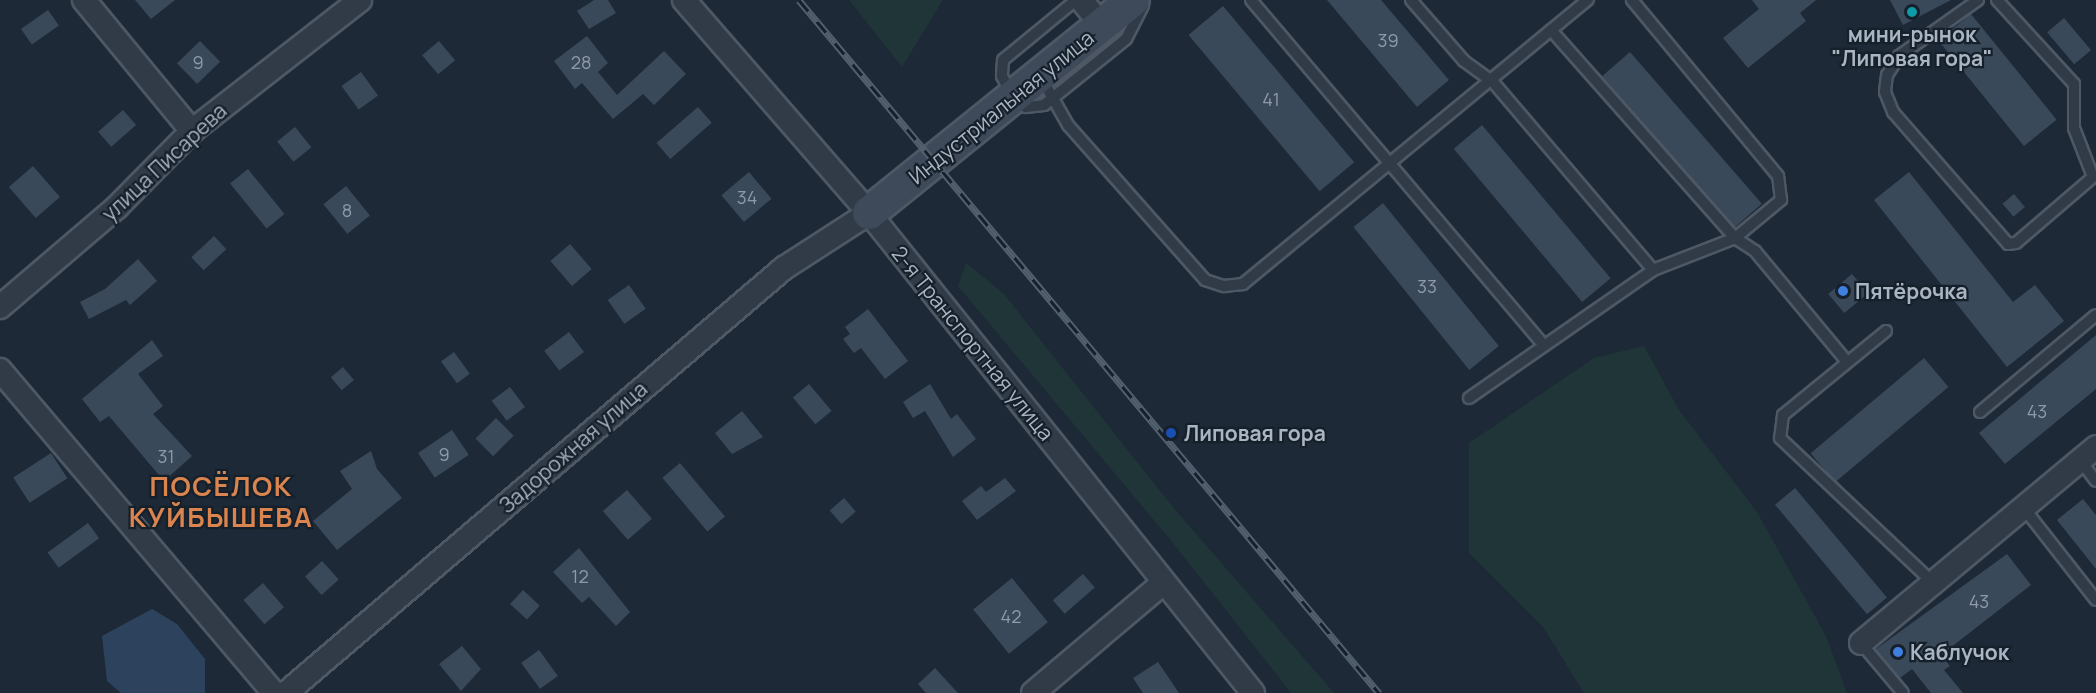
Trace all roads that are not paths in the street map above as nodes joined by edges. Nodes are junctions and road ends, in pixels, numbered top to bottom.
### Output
1 (84, 0) edge
2 (360, 0) edge
3 (684, 0) edge
4 (1076, 0) edge
5 (1081, 0) edge
6 (1133, 0) edge
7 (1146, 0) edge
8 (1251, 0) edge
9 (1411, 0) edge
10 (1588, 0) edge
11 (1632, 0) edge
12 (1978, 0) edge
13 (1997, 0) edge
14 (1102, 25) junction
15 (1551, 30) junction
16 (1493, 82) junction
17 (1048, 86) junction
18 (1013, 98) junction
19 (192, 131) junction
20 (1390, 163) junction
21 (2095, 178) edge
22 (869, 213) junction
23 (1735, 238) junction
24 (1653, 270) junction
25 (0, 307) edge
26 (2096, 315) edge
27 (1886, 331) dead end
28 (1544, 345) junction
29 (1847, 362) junction
30 (0, 370) edge
31 (1469, 398) dead end
32 (1980, 412) dead end
33 (2088, 454) edge
34 (2096, 481) edge
35 (2023, 507) junction
36 (1931, 581) junction
37 (1163, 583) junction
38 (2096, 600) edge
39 (1861, 643) joint
40 (274, 693) edge
41 (286, 693) edge
42 (1033, 693) edge
43 (1253, 693) edge
44 (1903, 693) edge

1 - 19 street
2 - 19 street, улица Писарева
3 - 22 street, 2-я Транспортная улица
4 - 18 lane
5 - 14 street
6 - 14 street, Индустриальная улица
7 - 17 lane
8 - 20 lane
9 - 16 lane
10 - 15 lane
11 - 23 lane
12 - 21 lane
13 - 21 lane
14 - 17 street, Индустриальная улица
15 - 16 lane
15 - 23 lane
16 - 20 lane
16 - 24 lane
17 - 18 street, Индустриальная улица
17 - 20 lane
18 - 22 street, Индустриальная улица
19 - 25 street, улица Писарева
20 - 28 lane
22 - 37 street, 2-я Транспортная улица
22 - 41 street, Задорожная улица
23 - 24 lane
23 - 29 lane
24 - 28 lane
26 - 32 lane
27 - 29 lane
28 - 31 lane
29 - 36 lane
30 - 40 street
33 - 34 lane
33 - 35 street
35 - 36 street
35 - 38 lane
36 - 39 street
37 - 42 street
37 - 43 street, 2-я Транспортная улица
39 - 44 lane

